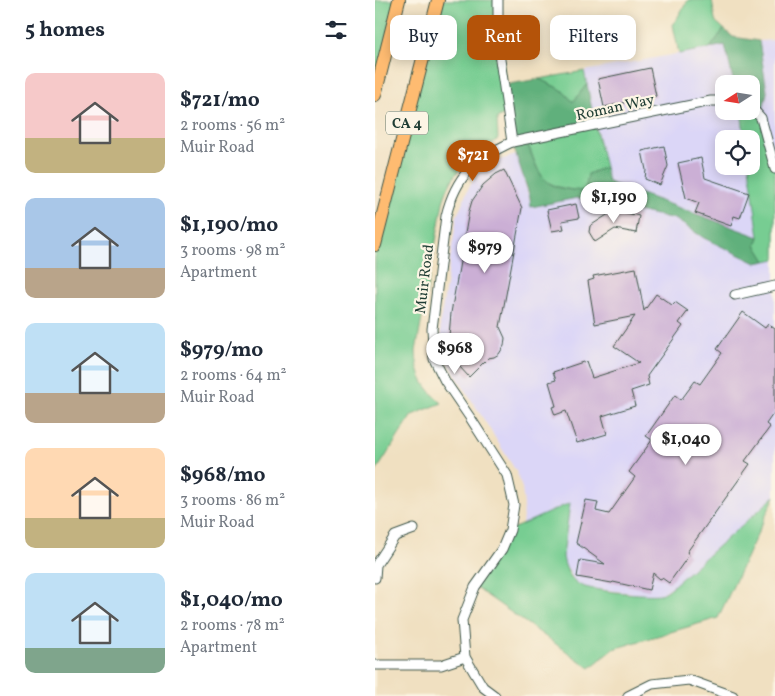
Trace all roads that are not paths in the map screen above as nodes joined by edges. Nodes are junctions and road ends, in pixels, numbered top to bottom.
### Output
1 (399, 0) edge
2 (438, 0) edge
3 (498, 0) edge
4 (375, 95) edge
5 (715, 101) edge
6 (760, 117) edge
7 (512, 142) junction
8 (775, 169) edge
9 (375, 245) edge
10 (775, 286) edge
11 (735, 295) dead end
12 (414, 529) dead end
13 (375, 578) edge
14 (465, 657) junction
15 (375, 665) edge
16 (495, 696) edge
17 (628, 696) edge
18 (733, 696) edge

1 - 4 highway, CA 4
2 - 9 highway, CA 4
3 - 7 street
5 - 7 street, Roman Way
6 - 8 street
7 - 14 street, Muir Road
10 - 11 street
12 - 13 street
14 - 15 street
14 - 16 street, Muir Road
17 - 18 street

